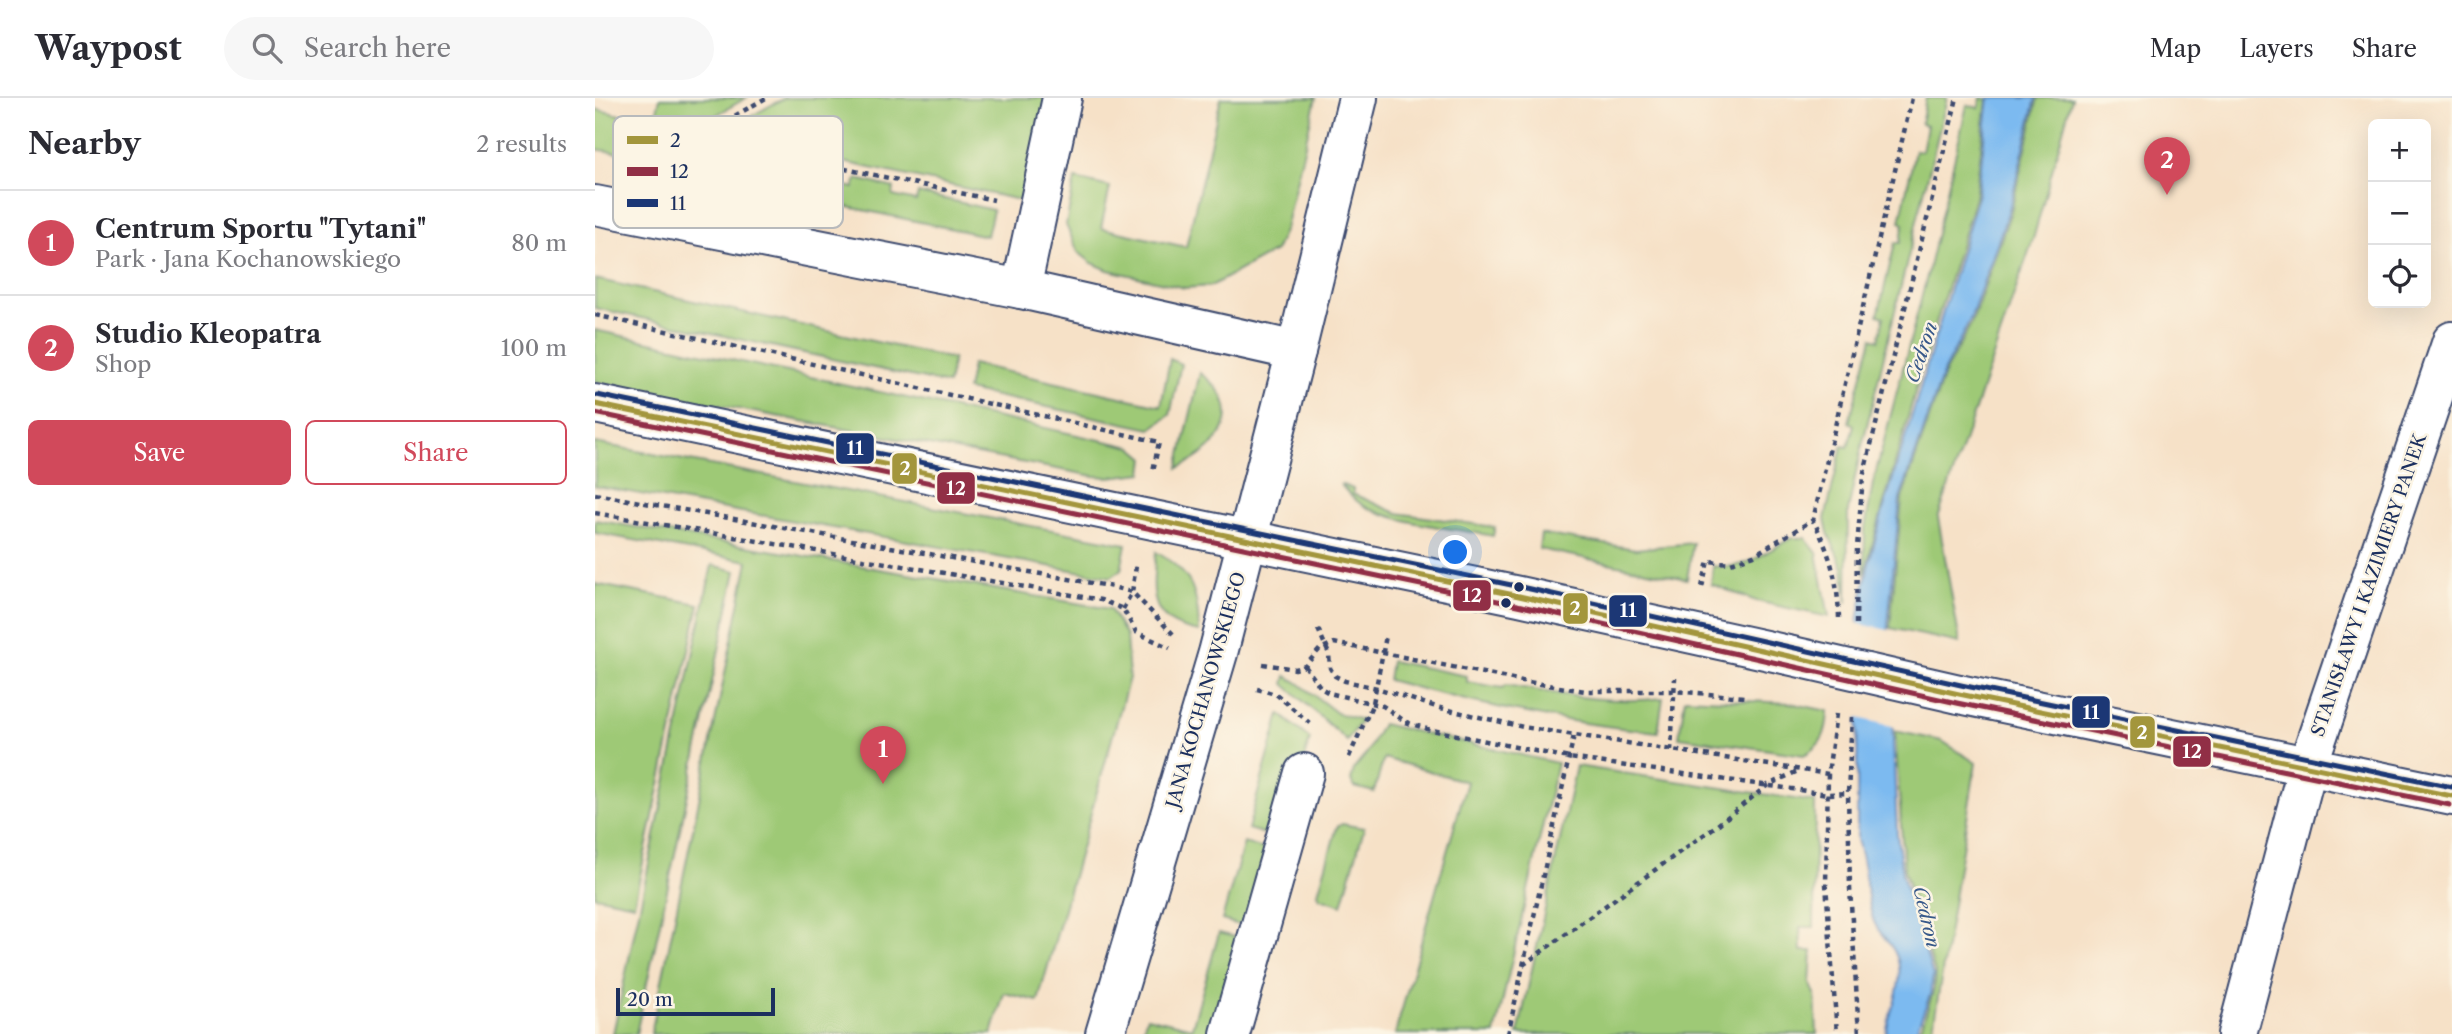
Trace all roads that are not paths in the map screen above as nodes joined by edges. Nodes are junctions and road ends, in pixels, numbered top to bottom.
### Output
1 (1062, 98) edge
2 (1357, 98) edge
3 (595, 205) edge
4 (613, 209) edge
5 (712, 228) edge
6 (1021, 289) junction
7 (2452, 341) edge
8 (1296, 351) junction
9 (595, 404) edge
10 (1248, 540) junction
11 (2308, 765) junction
12 (1304, 773) dead end
13 (2452, 796) edge
14 (1105, 1034) edge
15 (1230, 1034) edge
16 (2237, 1034) edge

1 - 6 street
2 - 8 street, JANA KOCHANOWSKIEGO
3 - 4 street
5 - 6 street
6 - 8 street
7 - 11 street, STANISŁAWY I KAZIMIERY PANEK
8 - 10 street, JANA KOCHANOWSKIEGO
9 - 10 street
10 - 11 street, bridge
10 - 14 street, JANA KOCHANOWSKIEGO
11 - 13 street
11 - 16 street, STANISŁAWY I KAZIMIERY PANEK
12 - 15 street

